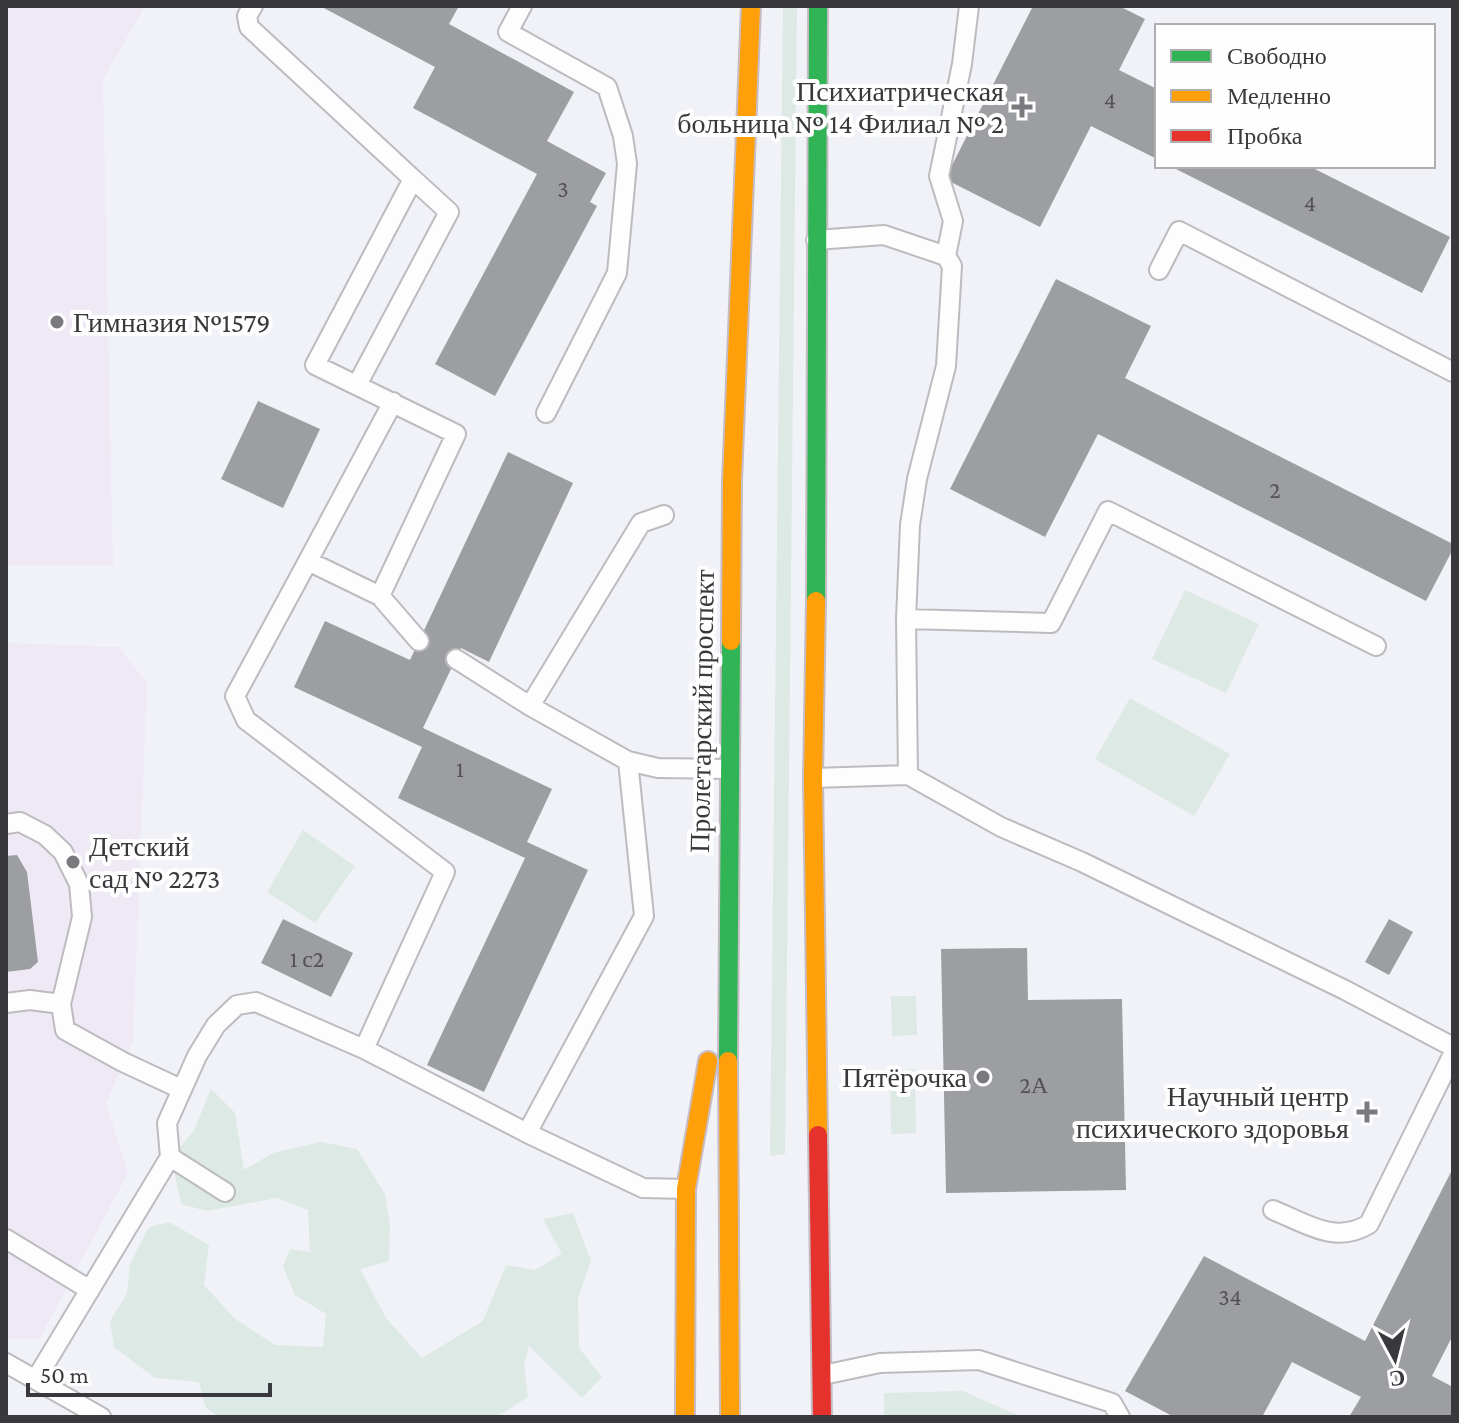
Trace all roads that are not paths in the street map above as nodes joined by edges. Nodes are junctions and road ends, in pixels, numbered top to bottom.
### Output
1 (253, 6) edge
2 (522, 6) edge
3 (751, 6) edge
4 (818, 6) edge
5 (969, 6) edge
6 (413, 179) junction
7 (816, 240) junction
8 (946, 256) junction
9 (1159, 270) dead end
10 (1453, 372) edge
11 (357, 385) junction
12 (393, 402) junction
13 (546, 413) dead end
14 (664, 515) dead end
15 (308, 561) junction
16 (380, 596) junction
17 (906, 619) junction
18 (419, 641) dead end
19 (1376, 646) dead end
20 (456, 659) dead end
21 (530, 706) junction
22 (628, 761) junction
23 (729, 769) junction
24 (908, 775) junction
25 (813, 778) junction
26 (6, 824) edge
27 (728, 948) junction
28 (6, 1003) edge
29 (61, 1004) junction
30 (1453, 1047) edge
31 (364, 1049) junction
32 (1453, 1054) edge
33 (181, 1089) junction
34 (527, 1133) junction
35 (170, 1157) junction
36 (686, 1189) junction
37 (225, 1192) dead end
38 (1273, 1210) dead end
39 (6, 1239) edge
40 (90, 1290) junction
41 (6, 1363) edge
42 (823, 1375) junction
43 (36, 1379) junction
44 (101, 1417) edge
45 (685, 1417) edge
46 (730, 1417) edge
47 (822, 1417) edge
48 (1120, 1417) edge

1 - 6 lane
2 - 13 lane
3 - 23 main road, Пролетарский проспект
4 - 7 main road
5 - 8 lane
6 - 11 lane
6 - 11 lane
7 - 8 lane
7 - 25 main road
8 - 17 lane
9 - 10 lane
11 - 12 lane
12 - 15 lane
12 - 16 lane
14 - 21 lane
15 - 16 lane
15 - 31 lane
16 - 18 lane
17 - 19 lane
17 - 24 lane
20 - 21 lane
21 - 22 lane
22 - 23 lane
22 - 34 lane
23 - 27 main road, Пролетарский проспект
24 - 25 lane
24 - 30 lane
25 - 42 main road
26 - 29 lane
27 - 36 main road
27 - 46 main road, Пролетарский проспект
28 - 29 lane
29 - 33 lane
31 - 33 lane
31 - 34 lane
32 - 38 lane
33 - 35 lane
34 - 36 lane
35 - 37 lane
35 - 40 lane
36 - 45 main road
39 - 40 lane
40 - 43 lane
41 - 43 lane
42 - 47 main road
42 - 48 lane
43 - 44 lane

